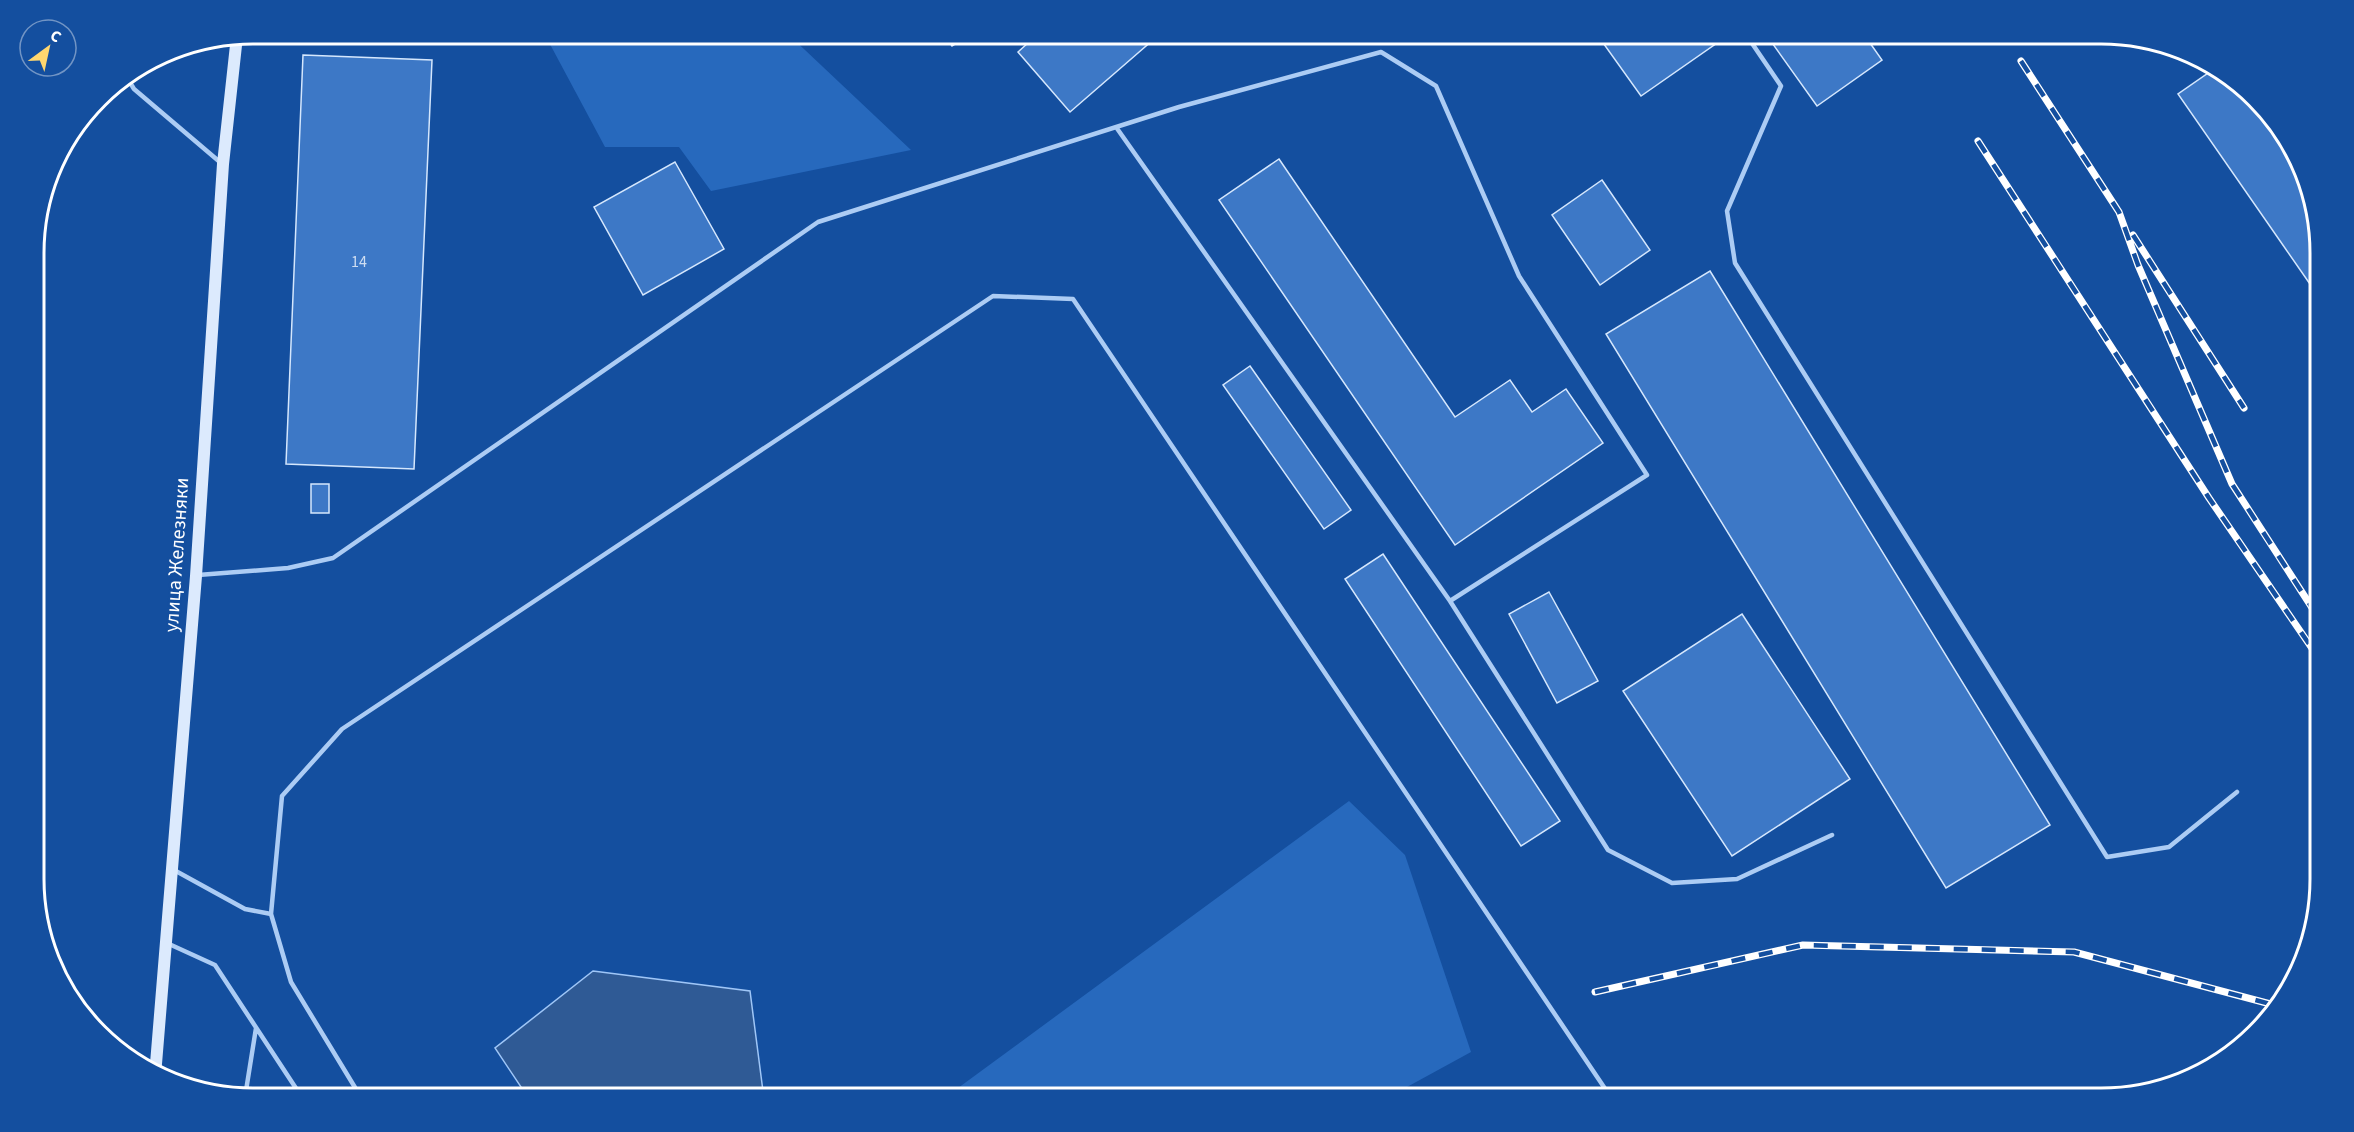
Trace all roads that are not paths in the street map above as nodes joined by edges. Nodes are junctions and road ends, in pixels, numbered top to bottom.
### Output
1 (1752, 44) edge
2 (236, 45) edge
3 (130, 83) edge
4 (1116, 127) junction
5 (223, 164) junction
6 (196, 576) junction
7 (1450, 601) junction
8 (2237, 792) dead end
9 (1832, 835) dead end
10 (171, 868) junction
11 (271, 914) junction
12 (166, 943) junction
13 (256, 1028) junction
14 (156, 1064) edge
15 (246, 1088) edge
16 (296, 1088) edge
17 (355, 1088) edge
18 (1605, 1088) edge

1 - 8 lane
2 - 5 street, улица Железняки
3 - 5 lane
4 - 6 lane
4 - 7 lane
4 - 7 lane
5 - 6 street, улица Железняки
6 - 10 street, улица Железняки
7 - 9 lane
10 - 11 lane
10 - 12 street, улица Железняки
11 - 17 lane
11 - 18 lane
12 - 13 lane
12 - 14 street, улица Железняки
13 - 15 lane
13 - 16 lane

